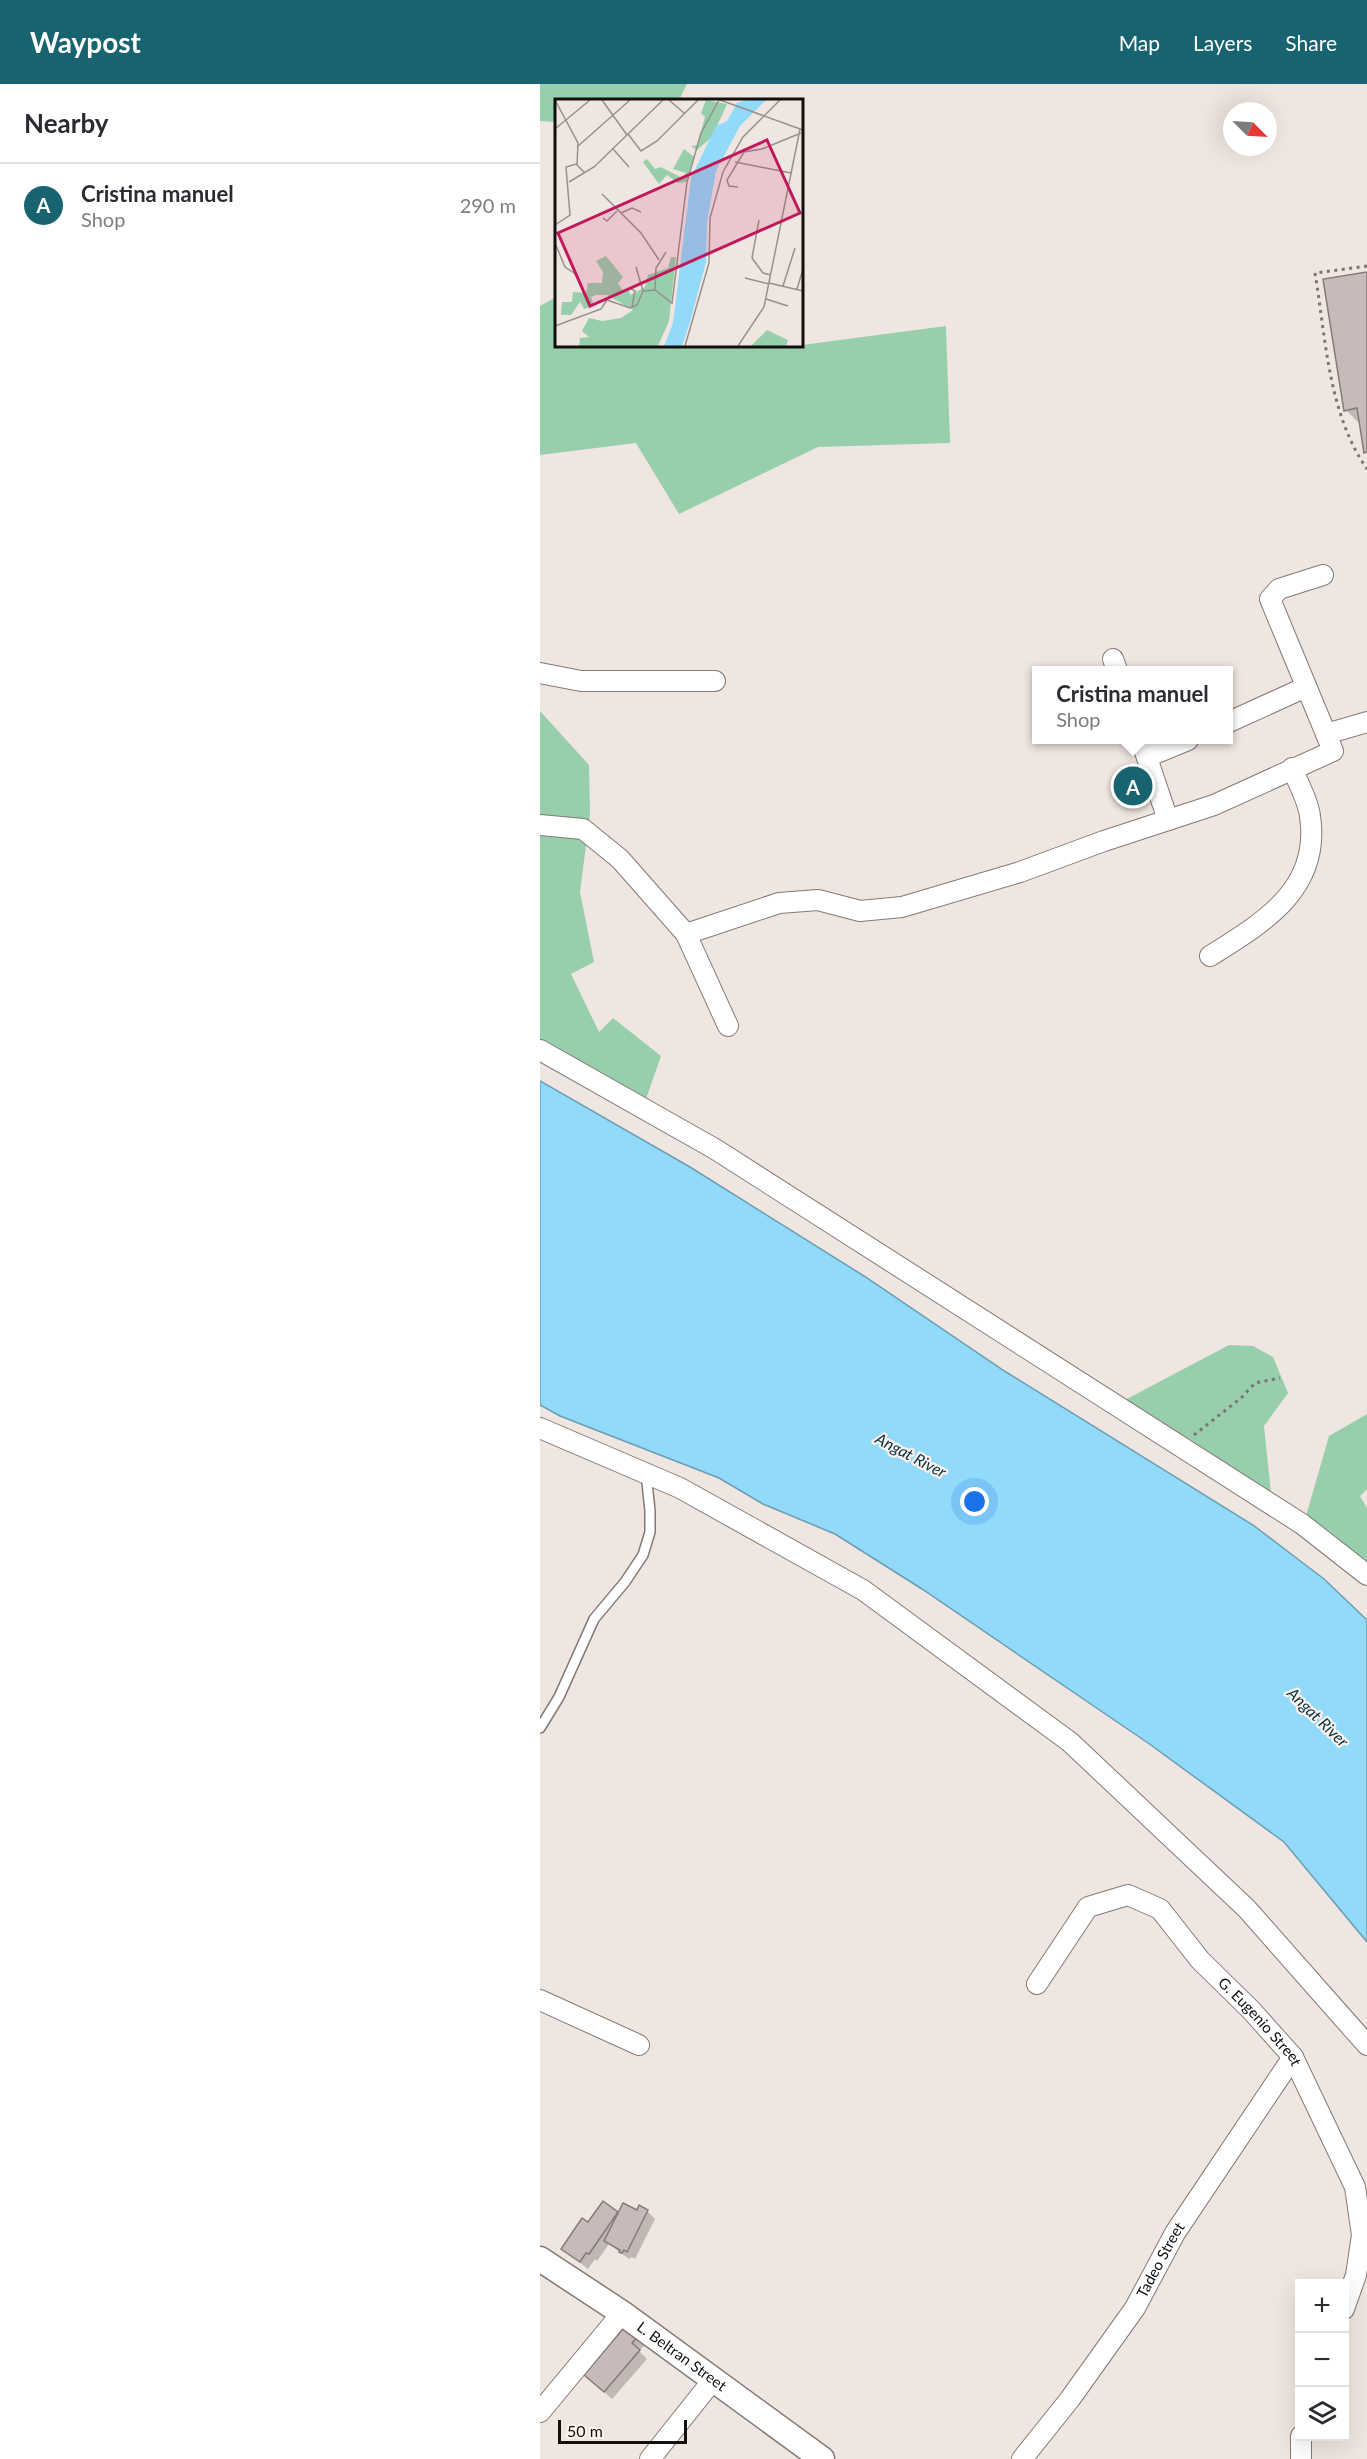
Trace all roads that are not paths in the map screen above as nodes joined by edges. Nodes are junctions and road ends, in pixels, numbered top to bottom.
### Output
1 (1323, 575) dead end
2 (540, 673) edge
3 (715, 681) dead end
4 (1306, 687) junction
5 (1233, 720) edge
6 (1367, 722) edge
7 (1326, 734) junction
8 (1166, 744) edge
9 (1144, 748) edge
10 (1292, 768) junction
11 (1168, 820) junction
12 (540, 825) edge
13 (686, 934) junction
14 (1210, 956) dead end
15 (728, 1026) dead end
16 (540, 1050) edge
17 (540, 1428) edge
18 (646, 1473) junction
19 (1367, 1575) edge
20 (540, 1728) edge
21 (1037, 1984) dead end
22 (540, 2000) edge
23 (639, 2045) dead end
24 (1367, 2045) edge
25 (1293, 2057) junction
26 (540, 2259) edge
27 (1349, 2295) edge
28 (622, 2313) junction
29 (713, 2380) junction
30 (540, 2412) edge
31 (1301, 2441) edge
32 (650, 2459) edge
33 (822, 2459) edge
34 (1022, 2459) edge
35 (1300, 2459) edge

1 - 4 street
2 - 3 street
4 - 5 street
4 - 7 street
6 - 7 street
7 - 10 street
8 - 9 street
9 - 11 street
10 - 11 street
10 - 14 street
11 - 13 street
12 - 13 street
13 - 15 street
16 - 19 street
17 - 18 street
18 - 20 lane
18 - 24 street
21 - 25 street, G. Eugenio Street
22 - 23 street
25 - 27 street, G. Eugenio Street
25 - 34 street, Tadeo Street
26 - 28 street, L. Beltran Street
28 - 29 street, L. Beltran Street
28 - 30 street
29 - 32 street
29 - 33 street, L. Beltran Street
31 - 35 street

